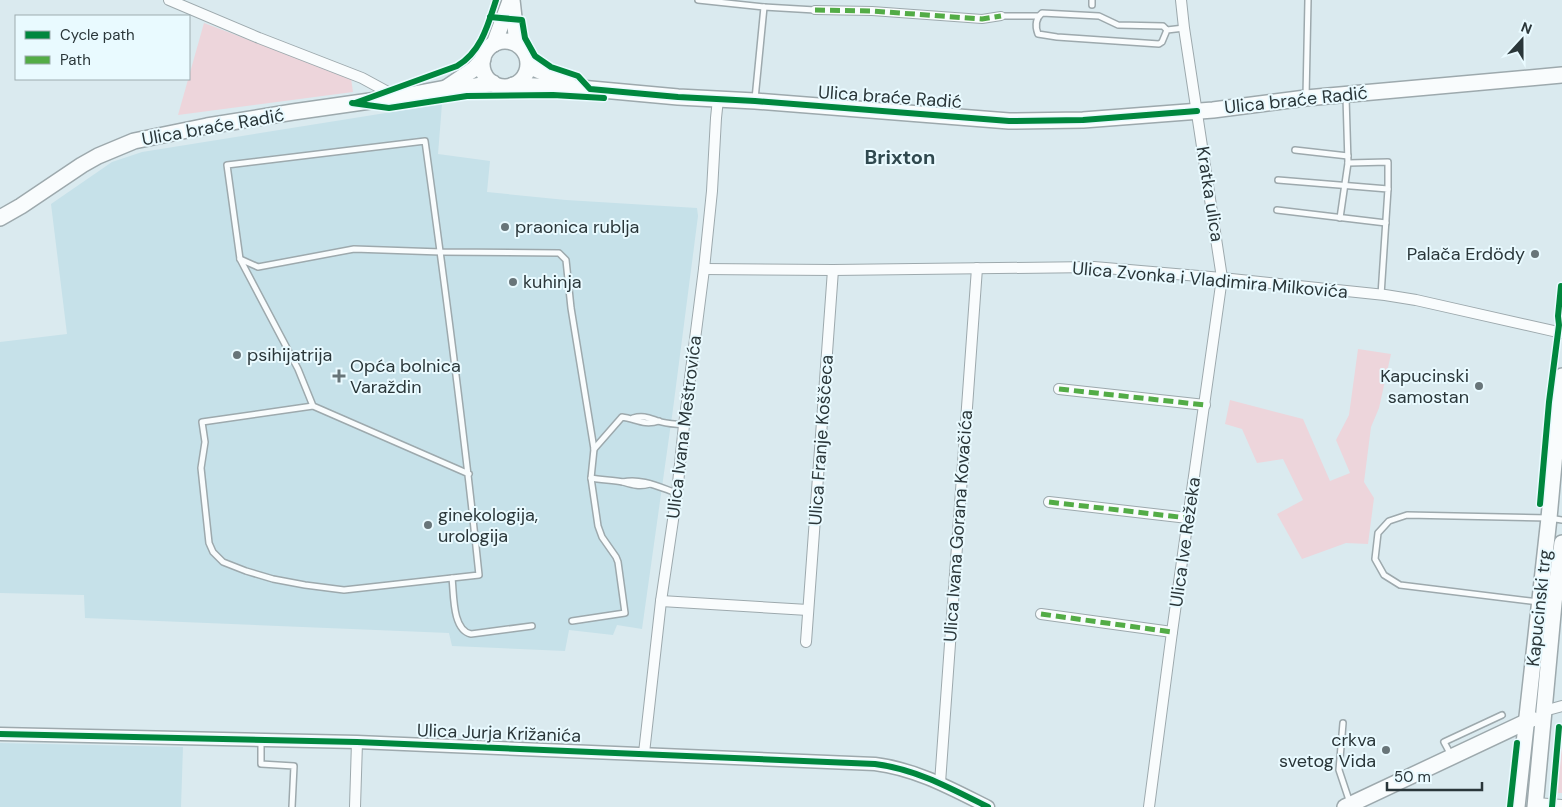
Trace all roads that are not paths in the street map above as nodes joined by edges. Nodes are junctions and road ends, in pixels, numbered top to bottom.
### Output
1 (168, 0) edge
2 (512, 0) edge
3 (698, 0) edge
4 (709, 0) edge
5 (1181, 0) edge
6 (1308, 0) edge
7 (764, 7) junction
8 (815, 10) joint
9 (1001, 16) joint
10 (1038, 16) junction
11 (1184, 28) junction
12 (1167, 30) junction
13 (494, 44) junction
14 (525, 52) junction
15 (483, 59) junction
16 (1562, 75) edge
17 (493, 83) junction
18 (514, 85) junction
19 (446, 88) junction
20 (580, 88) junction
21 (1346, 94) junction
22 (398, 97) junction
23 (1306, 98) junction
24 (718, 99) junction
25 (755, 101) junction
26 (1197, 111) junction
27 (1295, 150) dead end
28 (1348, 156) junction
29 (1348, 163) junction
30 (1278, 180) dead end
31 (1345, 186) junction
32 (1388, 189) junction
33 (1277, 210) dead end
34 (0, 218) edge
35 (1340, 218) junction
36 (1386, 223) junction
37 (441, 252) junction
38 (240, 258) junction
39 (977, 268) junction
40 (704, 269) junction
41 (833, 270) junction
42 (1222, 278) junction
43 (1380, 295) junction
44 (1562, 334) edge
45 (1562, 376) edge
46 (1059, 389) dead end
47 (1205, 405) junction
48 (314, 406) junction
49 (684, 425) junction
50 (1559, 434) edge
51 (594, 449) junction
52 (469, 474) junction
53 (591, 478) junction
54 (677, 493) junction
55 (1049, 502) dead end
56 (1188, 518) junction
57 (1555, 519) edge
58 (1562, 543) edge
59 (452, 578) junction
60 (661, 601) junction
61 (1547, 602) junction
62 (808, 610) junction
63 (1041, 614) dead end
64 (572, 621) dead end
65 (532, 626) dead end
66 (1172, 632) junction
67 (806, 642) dead end
68 (1562, 706) edge
69 (1544, 712) junction
70 (1502, 715) dead end
71 (1526, 722) junction
72 (1342, 723) dead end
73 (0, 734) edge
74 (261, 740) junction
75 (357, 742) junction
76 (644, 753) junction
77 (1452, 757) junction
78 (940, 783) junction
79 (1536, 805) edge
80 (1562, 805) edge
81 (1347, 806) edge
82 (292, 807) edge
83 (355, 807) edge
84 (988, 807) edge
85 (1149, 807) edge
86 (1517, 807) edge

1 - 22 street
2 - 13 main road
2 - 14 main road
3 - 4 lane
4 - 7 lane
5 - 11 street, Kratka ulica
6 - 23 lane
7 - 8 lane
7 - 25 lane
8 - 9 street
9 - 10 lane
10 - 12 lane
10 - 12 lane
11 - 12 lane
11 - 26 street, Kratka ulica
13 - 14 main road
13 - 15 main road
14 - 18 main road
14 - 20 main road, Ulica braće Radić
15 - 17 main road
15 - 19 main road, Ulica braće Radić
16 - 21 main road, Ulica braće Radić
17 - 18 main road
17 - 19 main road, Ulica braće Radić
18 - 20 main road, Ulica braće Radić
19 - 22 main road, Ulica braće Radić
20 - 24 main road, Ulica braće Radić
21 - 23 main road, Ulica braće Radić
21 - 28 lane
22 - 34 main road, Ulica braće Radić
23 - 26 main road, Ulica braće Radić
24 - 25 main road, Ulica braće Radić
24 - 40 street, Ulica Ivana Meštrovića
25 - 26 main road, Ulica braće Radić
26 - 42 street, Kratka ulica
27 - 28 lane
28 - 29 lane
29 - 31 lane
29 - 32 lane
30 - 31 lane
31 - 32 lane
31 - 35 lane
32 - 36 lane
33 - 35 lane
35 - 36 lane
36 - 43 lane
37 - 38 lane
37 - 38 lane
37 - 51 lane
37 - 52 lane
38 - 48 lane
39 - 41 street, Ulica Zvonka i Vladimira Milkovića
39 - 42 street, Ulica Zvonka i Vladimira Milkovića
39 - 78 street, Ulica Ivana Gorana Kovačića
40 - 41 street, Ulica Zvonka i Vladimira Milkovića
40 - 49 street, Ulica Ivana Meštrovića
41 - 62 street, Ulica Franje Koščeca
42 - 43 street, Ulica Zvonka i Vladimira Milkovića
42 - 47 street, Ulica Ive Režeka
43 - 44 street, Ulica Zvonka i Vladimira Milkovića
45 - 50 main road, Kapucinski trg
46 - 47 street
47 - 56 street, Ulica Ive Režeka
48 - 52 lane
48 - 59 lane
49 - 51 lane
49 - 54 street, Ulica Ivana Meštrovića
50 - 57 main road, Kapucinski trg
51 - 53 lane
52 - 59 lane
53 - 54 lane
53 - 64 lane
54 - 60 street, Ulica Ivana Meštrovića
55 - 56 street
56 - 66 street, Ulica Ive Režeka
57 - 61 main road, Kapucinski trg
57 - 61 lane
58 - 61 main road, Kapucinski trg
59 - 65 lane
60 - 62 street
60 - 76 street, Ulica Ivana Meštrovića
61 - 69 main road, Kapucinski trg
61 - 71 main road, Kapucinski trg
62 - 67 street, Ulica Franje Koščeca
63 - 66 street
66 - 85 street, Ulica Ive Režeka
68 - 69 street
69 - 71 main road
69 - 79 main road, Kapucinski trg
70 - 77 lane
71 - 77 main road
71 - 86 main road, Kapucinski trg
72 - 81 lane
73 - 74 street, Ulica Jurja Križanića
74 - 75 street, Ulica Jurja Križanića
74 - 82 lane
75 - 76 street, Ulica Jurja Križanića
75 - 83 street
76 - 78 street, Ulica Jurja Križanića
77 - 81 main road
78 - 84 street, Ulica Jurja Križanića
79 - 80 street

